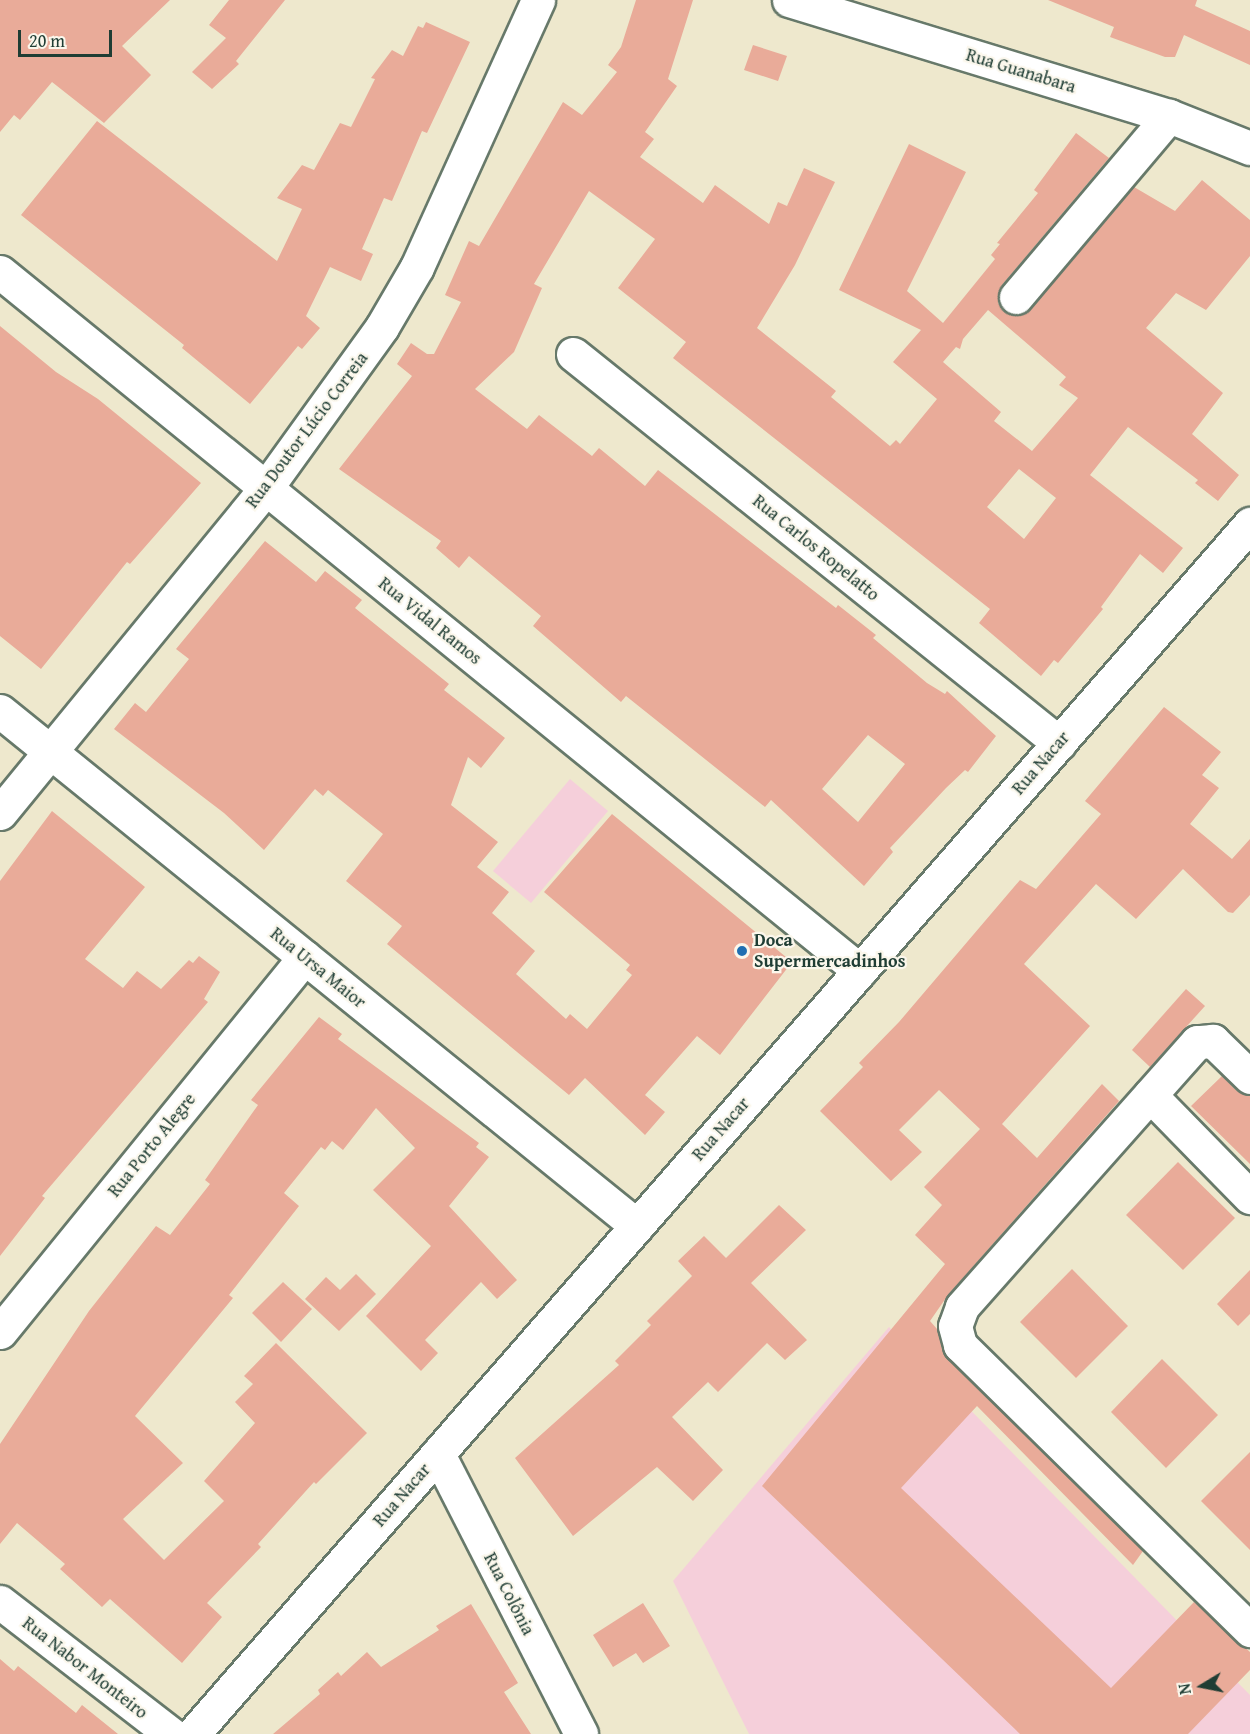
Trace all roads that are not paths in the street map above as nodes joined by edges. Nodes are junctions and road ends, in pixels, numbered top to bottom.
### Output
1 (538, 0) edge
2 (802, 2) edge
3 (1169, 116) junction
4 (1250, 148) edge
5 (0, 272) edge
6 (1017, 297) dead end
7 (573, 354) dead end
8 (266, 488) junction
9 (1250, 524) edge
10 (0, 711) edge
11 (1059, 743) junction
12 (50, 751) junction
13 (0, 813) edge
14 (305, 957) junction
15 (860, 971) junction
16 (1250, 1077) edge
17 (1150, 1095) junction
18 (1250, 1197) edge
19 (637, 1226) junction
20 (0, 1332) edge
21 (438, 1454) junction
22 (0, 1602) edge
23 (1250, 1630) edge
24 (171, 1734) edge
25 (193, 1734) edge
26 (581, 1734) edge

1 - 8 street, Rua Doutor Lúcio Correia
2 - 3 street, Rua Guanabara
3 - 4 street, Rua Guanabara
3 - 6 street
5 - 8 street, Rua Vidal Ramos
7 - 11 street, Rua Carlos Ropelatto
8 - 12 street, Rua Doutor Lúcio Correia
8 - 15 street, Rua Vidal Ramos
9 - 11 street, Rua Nacar
10 - 12 street, Rua Ursa Maior
11 - 15 street, Rua Nacar
12 - 13 street, Rua Doutor Lúcio Correia
12 - 14 street, Rua Ursa Maior
14 - 19 street, Rua Ursa Maior
14 - 20 street, Rua Porto Alegre
15 - 19 street, Rua Nacar
16 - 17 street
17 - 18 street
17 - 23 street
19 - 21 street, Rua Nacar
21 - 25 street, Rua Nacar
21 - 26 street, Rua Colônia
22 - 24 street, Rua Nabor Monteiro

